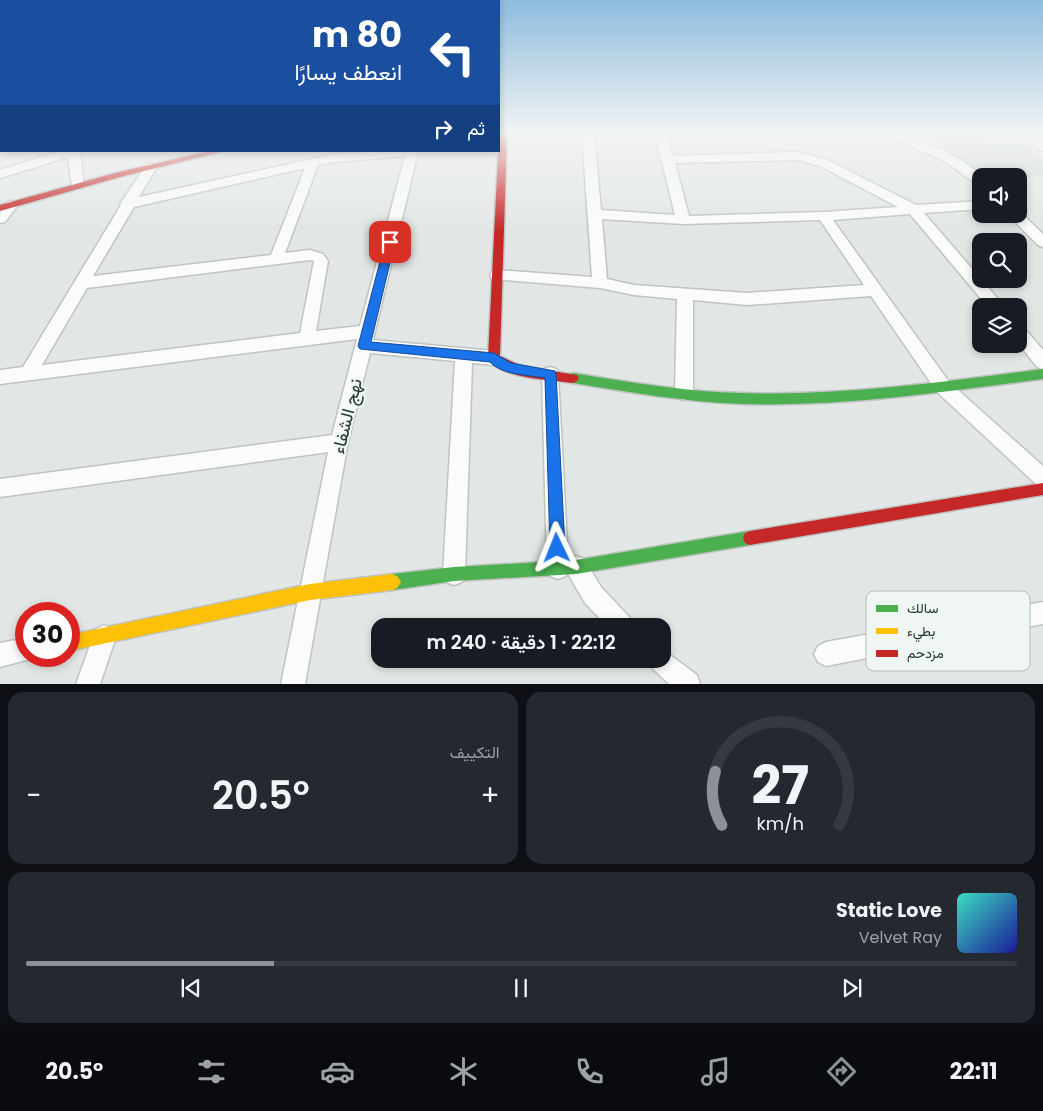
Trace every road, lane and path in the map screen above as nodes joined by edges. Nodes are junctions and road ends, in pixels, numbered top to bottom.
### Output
1 (312, 165) edge
2 (26, 166) edge
3 (75, 166) edge
4 (155, 166) edge
5 (308, 166) edge
6 (409, 166) edge
7 (502, 166) edge
8 (591, 166) edge
9 (669, 166) edge
10 (828, 166) edge
11 (962, 166) edge
12 (151, 167) junction
13 (972, 173) edge
14 (0, 174) edge
15 (78, 185) junction
16 (127, 204) junction
17 (5, 206) edge
18 (972, 206) edge
19 (913, 209) junction
20 (595, 214) junction
21 (824, 216) junction
22 (0, 219) edge
23 (684, 220) junction
24 (1023, 223) edge
25 (1043, 242) edge
26 (276, 259) junction
27 (497, 275) junction
28 (81, 283) junction
29 (600, 283) junction
30 (875, 290) junction
31 (685, 295) junction
32 (989, 298) edge
33 (308, 338) junction
34 (366, 339) junction
35 (1027, 343) edge
36 (464, 356) junction
37 (494, 358) junction
38 (1043, 362) edge
39 (28, 373) junction
40 (550, 374) junction
41 (1043, 374) edge
42 (0, 377) edge
43 (943, 387) junction
44 (684, 393) junction
45 (340, 442) junction
46 (1043, 478) edge
47 (0, 488) edge
48 (1043, 489) edge
49 (567, 567) junction
50 (454, 574) junction
51 (310, 592) junction
52 (1043, 613) edge
53 (1030, 615) edge
54 (615, 618) edge
55 (104, 637) junction
56 (80, 641) edge
57 (866, 646) edge
58 (15, 652) edge
59 (826, 654) dead end
60 (0, 655) edge
61 (669, 668) edge
62 (88, 684) edge
63 (293, 684) edge
64 (688, 684) edge

1 - 26 street
2 - 14 street
3 - 15 street
4 - 12 street
5 - 16 street
6 - 34 street, نهج الشفاء
7 - 27 street
8 - 20 street
9 - 23 street
10 - 19 street
11 - 13 street
12 - 15 street
12 - 16 street
15 - 17 street
16 - 28 street
17 - 22 street
18 - 19 street
19 - 21 street
19 - 32 street
20 - 23 street
20 - 29 street
21 - 23 street
21 - 30 street
24 - 25 street
26 - 28 street
26 - 33 street
27 - 29 street
27 - 37 street
28 - 39 street
29 - 31 street
30 - 31 street
30 - 43 street
31 - 44 street
33 - 34 street
33 - 39 street
34 - 36 street
34 - 45 street, نهج الشفاء
35 - 38 street
36 - 37 street
36 - 50 street
37 - 40 street
39 - 42 street
40 - 44 street
40 - 49 street
41 - 43 street
43 - 44 street
43 - 46 street
45 - 47 street
45 - 51 street, نهج الشفاء
48 - 49 street
49 - 50 street
49 - 54 street
50 - 51 street
51 - 55 street
51 - 63 street, نهج الشفاء
52 - 53 street
55 - 56 street
55 - 62 street
57 - 59 street
58 - 60 street
61 - 64 street

